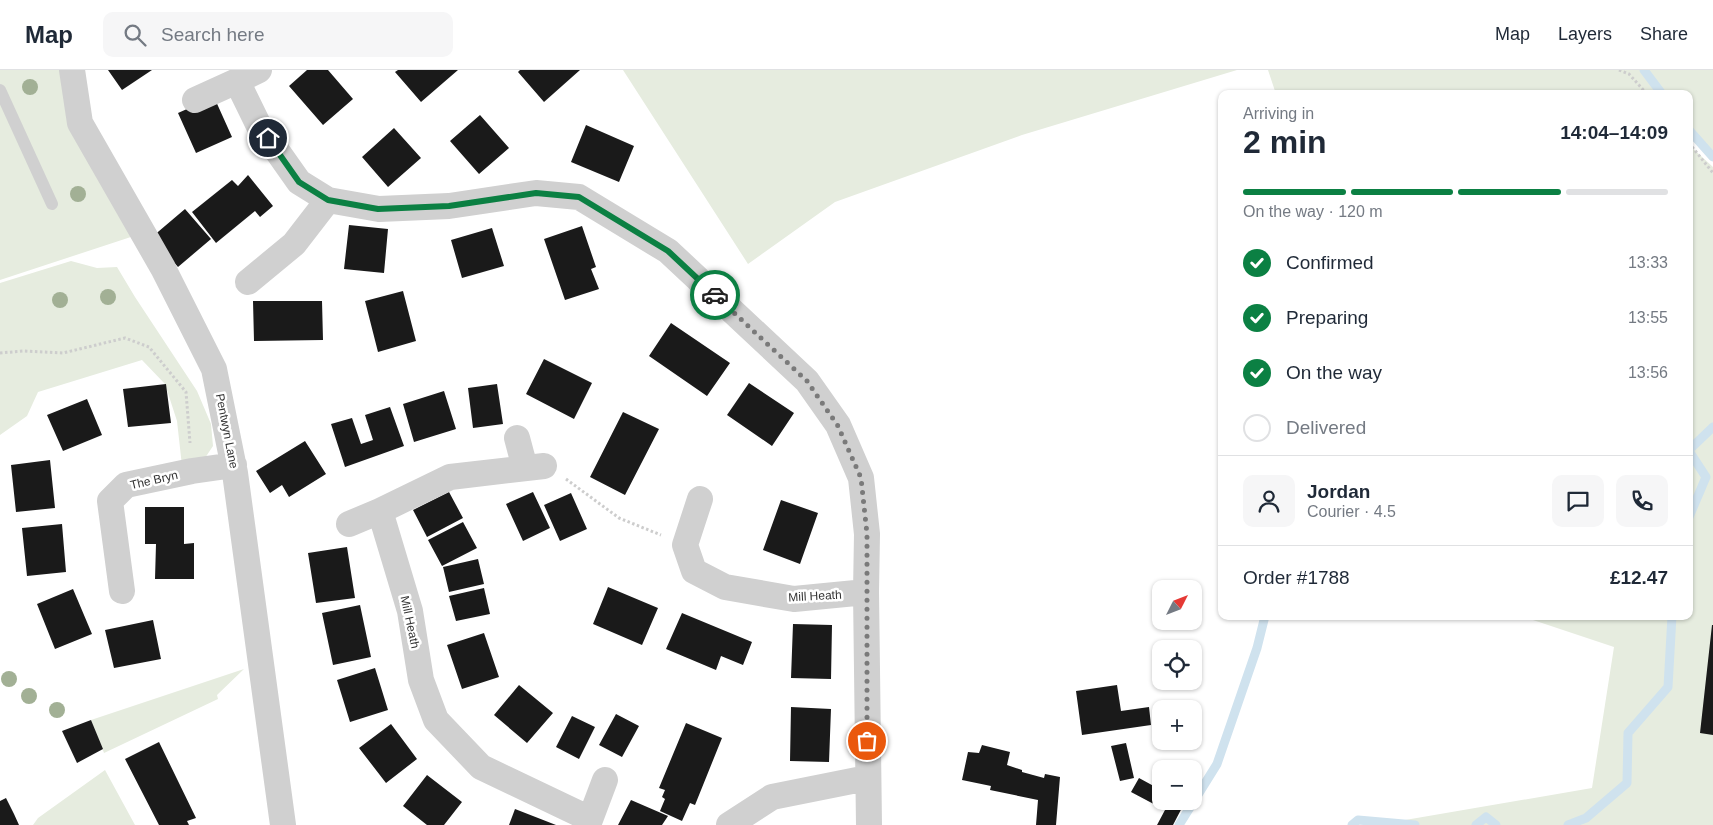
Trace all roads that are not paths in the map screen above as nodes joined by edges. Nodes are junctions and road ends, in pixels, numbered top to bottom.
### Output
1 (72, 70) edge
2 (248, 76) edge
3 (0, 90) edge
4 (195, 100) dead end
5 (328, 200) junction
6 (52, 204) dead end
7 (248, 282) dead end
8 (517, 438) dead end
9 (234, 465) junction
10 (700, 499) dead end
11 (380, 511) junction
12 (349, 524) dead end
13 (122, 591) dead end
14 (866, 592) junction
15 (868, 778) junction
16 (605, 780) dead end
17 (589, 822) edge
18 (283, 825) edge
19 (729, 825) edge
20 (869, 825) edge

1 - 9 street, Pentwyn Lane
2 - 4 street
2 - 5 street
3 - 6 lane
5 - 7 street
5 - 14 street
8 - 11 street
9 - 13 street, The Bryn
9 - 18 street, Pentwyn Lane
10 - 14 street, Mill Heath
11 - 12 street
11 - 17 street, Mill Heath
14 - 15 street
15 - 19 street
15 - 20 street
16 - 17 street, Mill Heath

